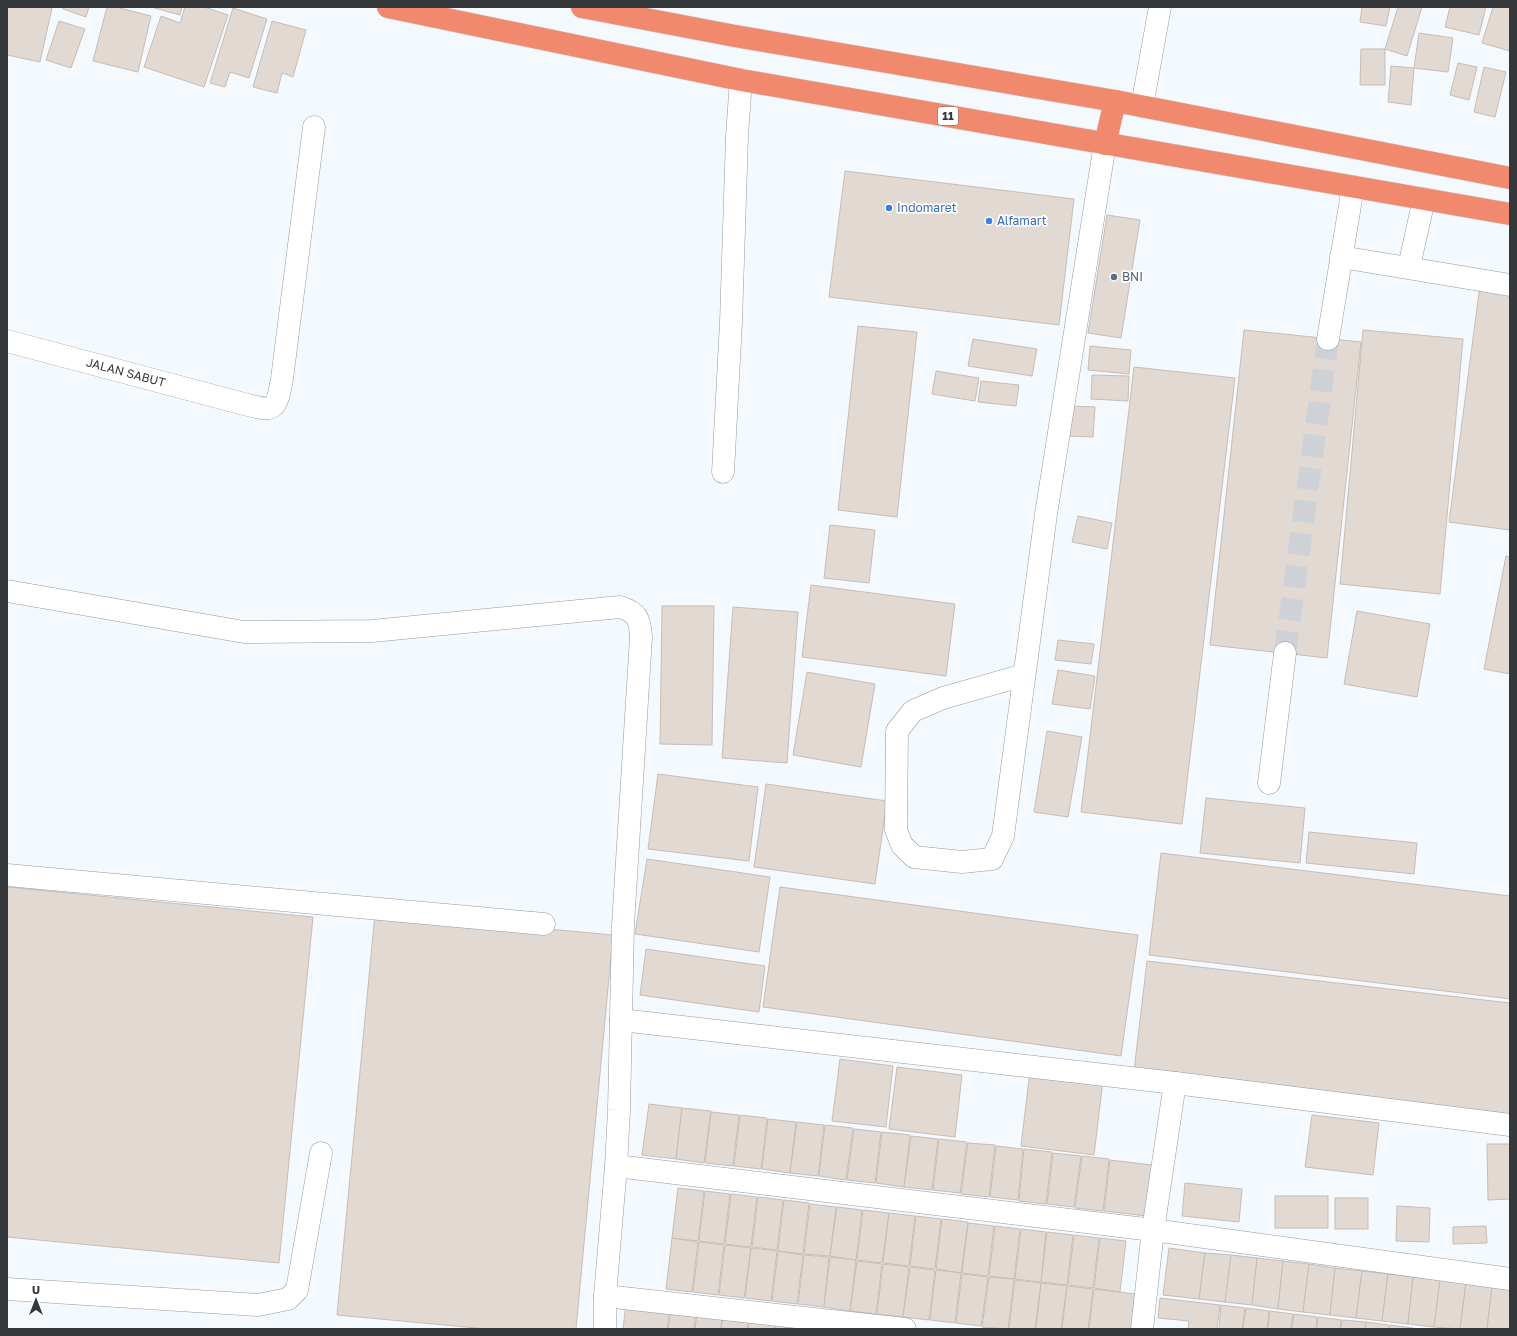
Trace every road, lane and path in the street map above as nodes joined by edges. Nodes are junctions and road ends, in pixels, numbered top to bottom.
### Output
1 (388, 7) edge
2 (582, 7) edge
3 (1160, 7) edge
4 (741, 80) junction
5 (1115, 101) junction
6 (1142, 106) junction
7 (314, 127) dead end
8 (1105, 144) junction
9 (1510, 178) edge
10 (1353, 187) junction
11 (1424, 199) junction
12 (1510, 214) edge
13 (1341, 257) junction
14 (1409, 267) junction
15 (1510, 285) edge
16 (1328, 339) tunnel mouth
17 (7, 342) edge
18 (723, 472) dead end
19 (7, 591) edge
20 (1285, 653) tunnel mouth
21 (1024, 675) junction
22 (1269, 783) dead end
23 (7, 875) edge
24 (544, 924) dead end
25 (621, 1020) junction
26 (1175, 1083) junction
27 (1510, 1125) edge
28 (321, 1153) dead end
29 (616, 1166) junction
30 (1153, 1230) junction
31 (1510, 1278) edge
32 (7, 1289) edge
33 (605, 1296) junction
34 (604, 1329) edge
35 (905, 1329) edge
36 (1142, 1329) edge

1 - 4 highway, 11
2 - 5 highway
3 - 6 street
4 - 8 highway, 11
4 - 18 street
5 - 6 highway
5 - 8 highway
6 - 9 highway
7 - 17 street, JALAN SABUT
8 - 10 highway, 11
8 - 21 street
10 - 11 highway, 11
10 - 13 street
11 - 12 highway, 11
11 - 14 street
13 - 14 street
13 - 16 street
14 - 15 street
19 - 25 street
20 - 22 street
21 - 21 street
23 - 24 street
25 - 26 street
25 - 29 street
26 - 27 street
26 - 30 street
28 - 32 street
29 - 30 street
29 - 33 street
30 - 31 street
30 - 36 street
33 - 34 street
33 - 35 street

